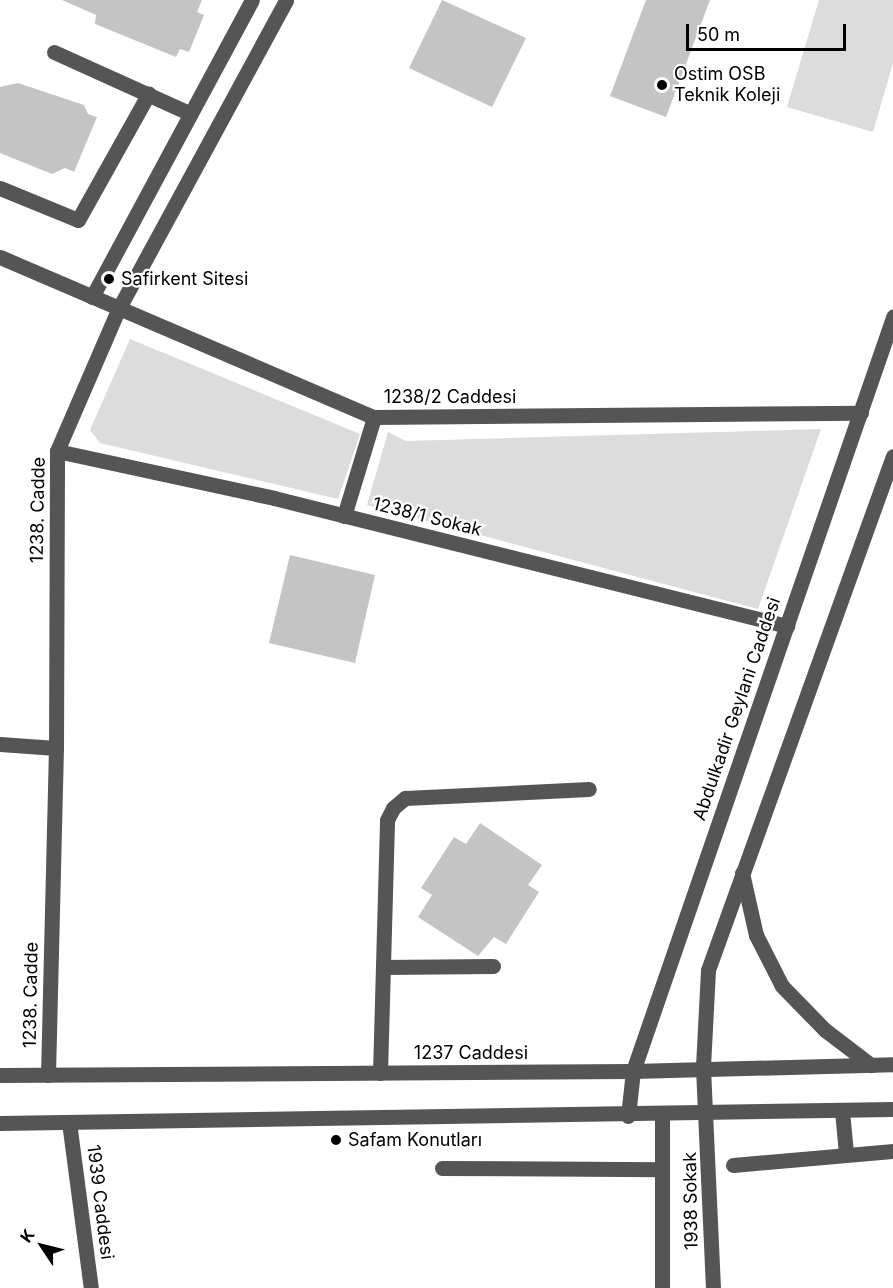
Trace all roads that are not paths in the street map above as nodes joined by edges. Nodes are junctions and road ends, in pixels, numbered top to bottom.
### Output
1 (252, 0) edge
2 (286, 0) edge
3 (54, 52) dead end
4 (148, 93) junction
5 (188, 112) junction
6 (0, 188) edge
7 (0, 257) edge
8 (92, 297) junction
9 (119, 308) junction
10 (893, 317) edge
11 (861, 413) junction
12 (374, 417) junction
13 (57, 451) junction
14 (893, 456) edge
15 (344, 516) junction
16 (787, 626) junction
17 (0, 744) edge
18 (56, 748) junction
19 (588, 789) dead end
20 (742, 872) junction
21 (493, 966) dead end
22 (383, 967) junction
23 (893, 1064) edge
24 (871, 1065) junction
25 (703, 1066) junction
26 (633, 1071) junction
27 (380, 1073) junction
28 (48, 1075) junction
29 (0, 1076) edge
30 (893, 1109) edge
31 (842, 1111) junction
32 (708, 1114) junction
33 (628, 1116) junction
34 (662, 1116) junction
35 (69, 1122) junction
36 (0, 1123) edge
37 (893, 1151) edge
38 (846, 1153) junction
39 (733, 1165) dead end
40 (442, 1168) dead end
41 (662, 1169) junction
42 (91, 1288) edge
43 (662, 1288) edge
44 (713, 1288) edge

1 - 5 street
2 - 9 street, 1238. Cadde
3 - 4 street
4 - 5 street
4 - 6 street
5 - 8 street
7 - 8 street, 1238/2 Caddesi
8 - 9 street, 1238/2 Caddesi
9 - 12 street, 1238/2 Caddesi
9 - 13 street, 1238. Cadde
10 - 11 street, Abdulkadir Geylani Caddesi
11 - 12 street, 1238/2 Caddesi
11 - 16 street, Abdulkadir Geylani Caddesi
12 - 15 street
13 - 15 street, 1238/1 Sokak
13 - 18 street, 1238. Cadde
14 - 20 street
15 - 16 street, 1238/1 Sokak
16 - 26 street, Abdulkadir Geylani Caddesi
17 - 18 street
18 - 28 street, 1238. Cadde
19 - 22 street
20 - 24 street
20 - 25 street
21 - 22 street
22 - 27 street
23 - 24 street, 1237 Caddesi
24 - 25 street, 1237 Caddesi
25 - 26 street, 1237 Caddesi
25 - 32 street
26 - 27 street, 1237 Caddesi
26 - 33 street, Abdulkadir Geylani Caddesi
27 - 28 street, 1237 Caddesi
28 - 29 street, 1237 Caddesi
30 - 31 street
31 - 32 street
31 - 38 street
32 - 34 street
32 - 44 street, 1938 Sokak
33 - 34 street
33 - 35 street
34 - 41 street, 1938 Sokak
35 - 36 street
35 - 42 street, 1939 Caddesi
37 - 38 street
38 - 39 street
40 - 41 street
41 - 43 street, 1938 Sokak

